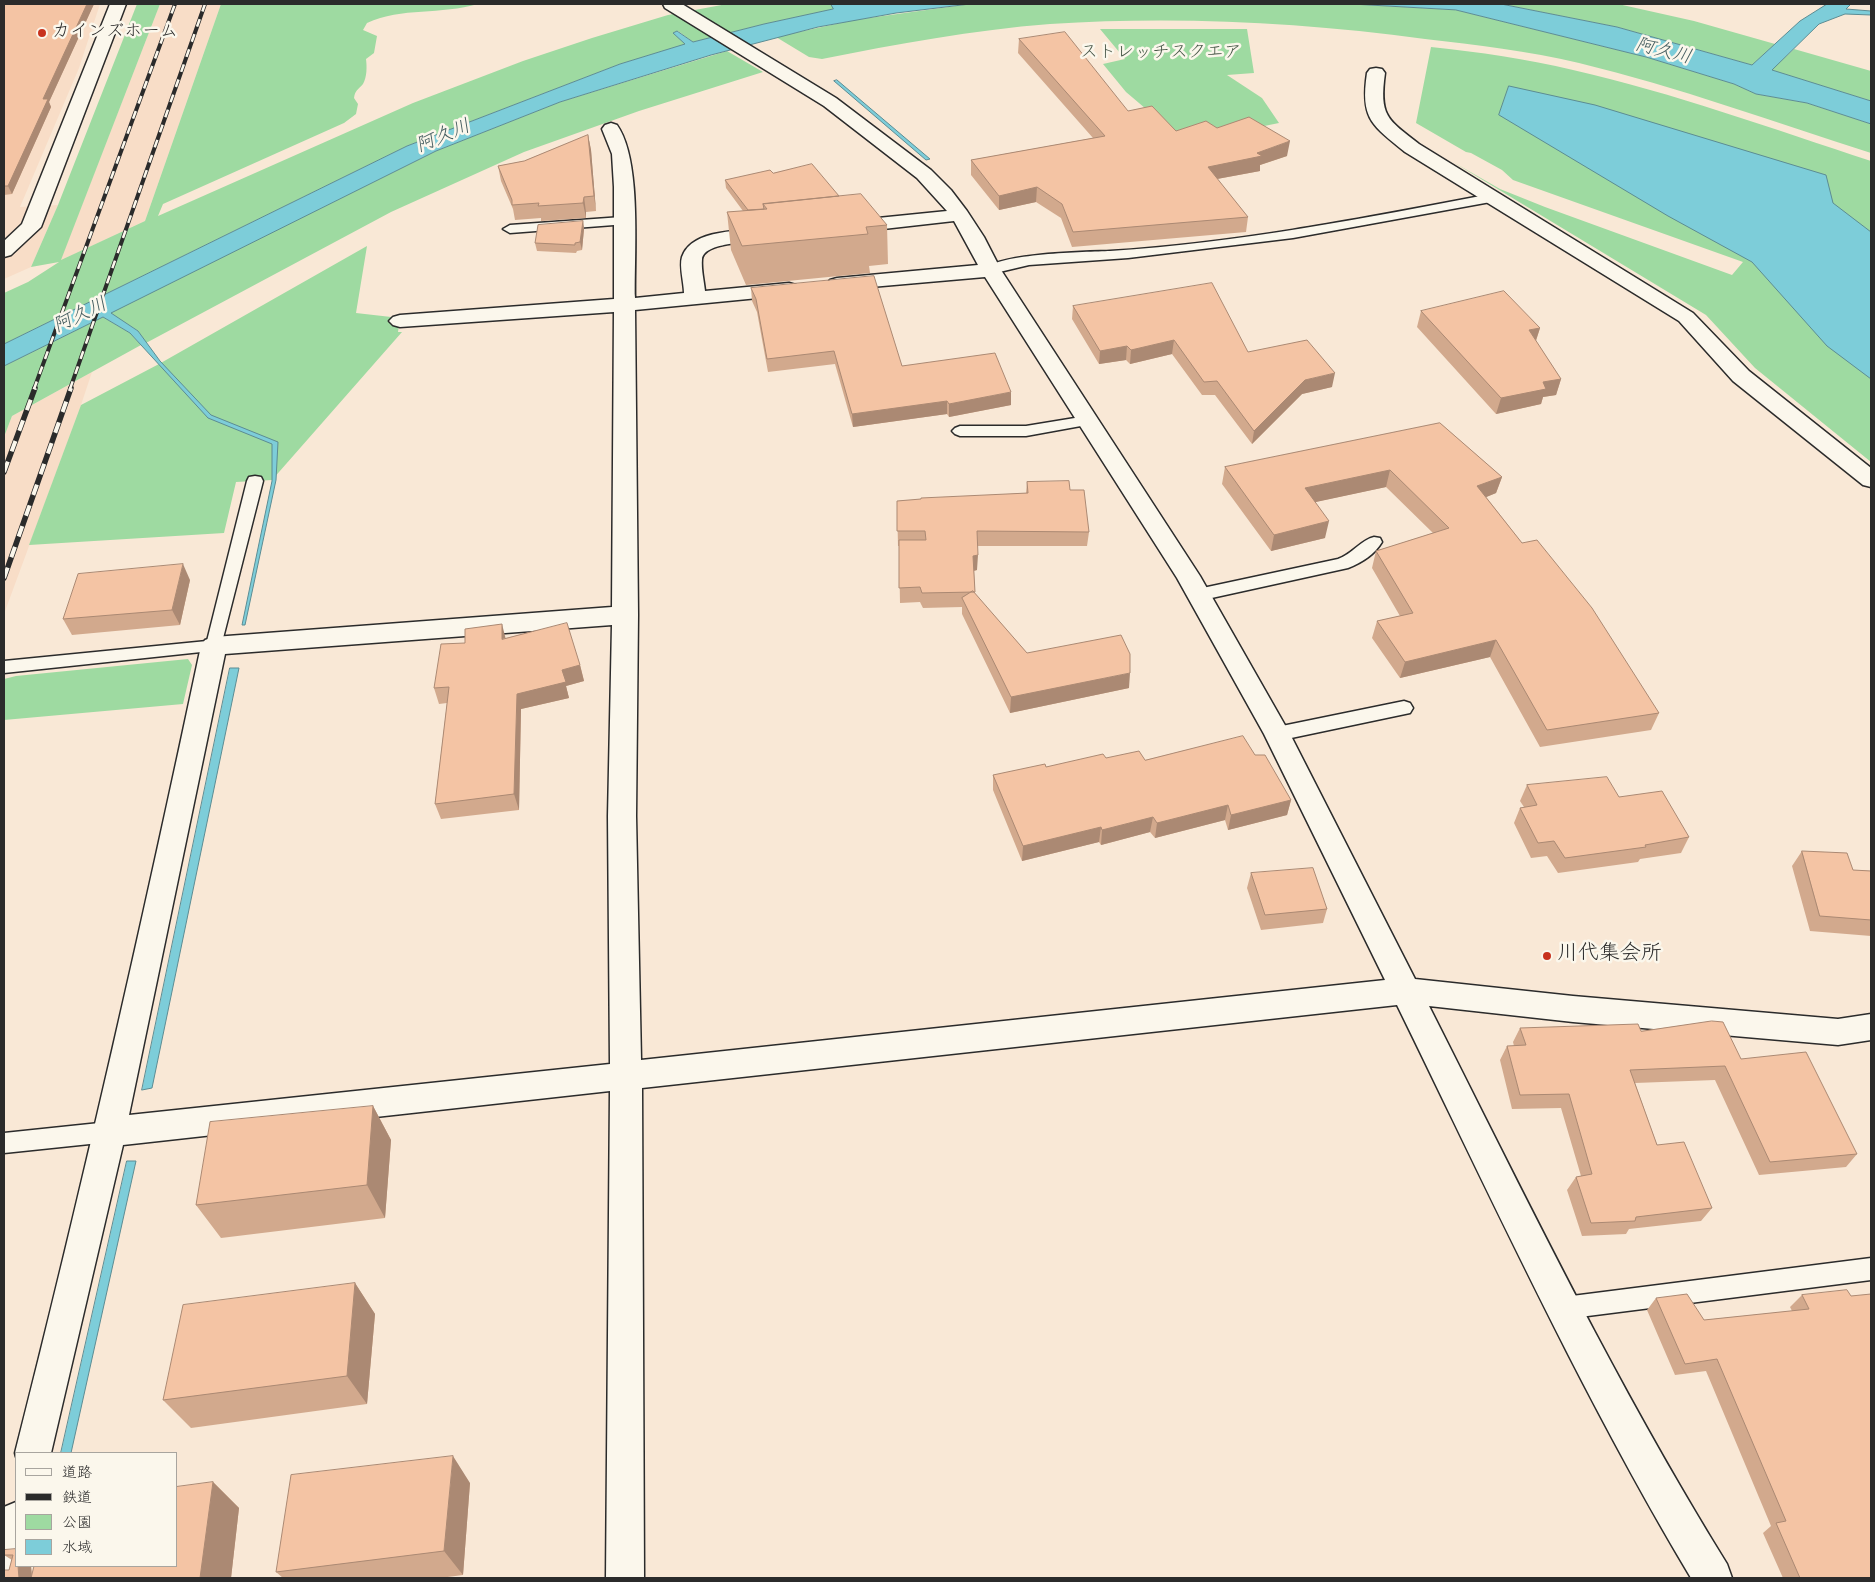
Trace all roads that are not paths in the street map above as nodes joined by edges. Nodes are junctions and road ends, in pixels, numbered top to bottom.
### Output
1 (118, 4) edge
2 (678, 8) edge
3 (1376, 73) dead end
4 (611, 129) dead end
5 (1491, 198) junction
6 (960, 215) junction
7 (622, 221) junction
8 (832, 228) edge
9 (510, 229) dead end
10 (783, 233) edge
11 (4, 251) edge
12 (990, 270) junction
13 (695, 298) junction
14 (623, 305) junction
15 (400, 321) dead end
16 (1086, 421) junction
17 (960, 431) dead end
18 (1871, 480) edge
19 (255, 481) dead end
20 (1374, 542) dead end
21 (1198, 595) junction
22 (625, 615) junction
23 (214, 646) junction
24 (4, 667) edge
25 (1404, 708) dead end
26 (1277, 734) junction
27 (1404, 991) junction
28 (1871, 1027) edge
29 (626, 1074) junction
30 (109, 1132) junction
31 (4, 1142) edge
32 (1871, 1269) edge
33 (1564, 1308) junction
34 (33, 1452) edge
35 (15, 1526) edge
36 (4, 1576) edge
37 (625, 1578) edge
38 (1713, 1578) edge

1 - 11 street
2 - 6 street
3 - 5 street
4 - 7 street
5 - 12 lane
5 - 18 street
6 - 8 street
6 - 12 street
7 - 9 lane
7 - 14 street
10 - 13 street
12 - 13 street
12 - 16 street
13 - 14 street
14 - 15 street
14 - 22 street
16 - 17 lane
16 - 21 street
19 - 23 lane
20 - 21 lane
21 - 26 street
22 - 23 street
22 - 29 street
23 - 24 lane
23 - 30 street
25 - 26 lane
26 - 27 street
27 - 28 street
27 - 29 street
27 - 33 street
29 - 30 street
29 - 37 street
30 - 31 lane
30 - 34 street
32 - 33 lane
33 - 38 street
35 - 36 street

